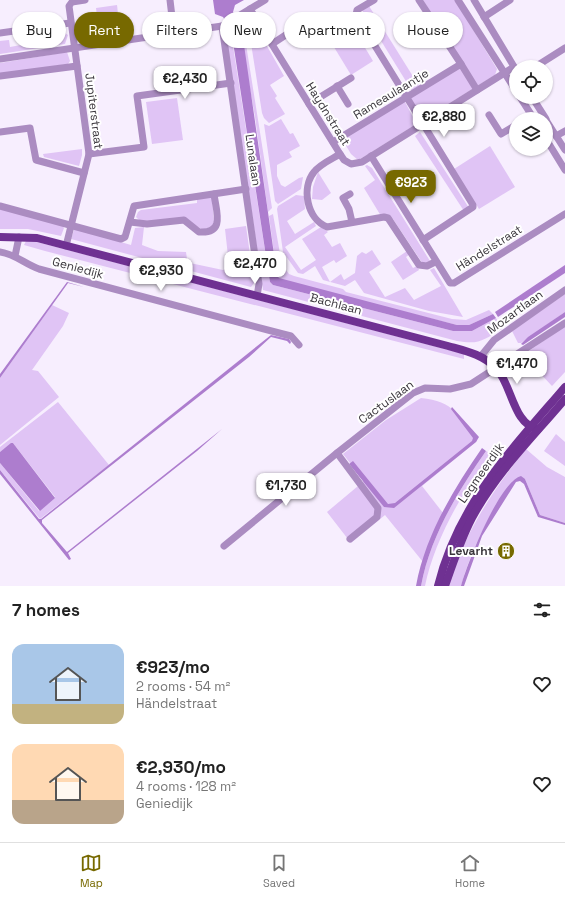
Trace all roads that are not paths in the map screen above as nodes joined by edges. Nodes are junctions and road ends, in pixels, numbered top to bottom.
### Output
1 (85, 0) edge
2 (170, 0) edge
3 (265, 0) edge
4 (374, 0) edge
5 (419, 0) edge
6 (458, 0) edge
7 (474, 0) edge
8 (510, 0) edge
9 (250, 9) junction
10 (171, 12) edge
11 (245, 12) edge
12 (252, 12) edge
13 (484, 17) junction
14 (70, 23) junction
15 (0, 33) edge
16 (74, 43) edge
17 (75, 48) joint
18 (227, 48) edge
19 (274, 48) edge
20 (565, 48) edge
21 (0, 59) edge
22 (510, 60) edge
23 (546, 60) edge
24 (461, 64) junction
25 (77, 66) junction
26 (509, 71) edge
27 (504, 73) junction
28 (0, 76) edge
29 (351, 78) dead end
30 (509, 80) edge
31 (231, 83) junction
32 (337, 86) junction
33 (477, 90) junction
34 (408, 97) junction
35 (309, 104) junction
36 (348, 104) dead end
37 (489, 115) dead end
38 (424, 124) junction
39 (509, 129) edge
40 (553, 131) edge
41 (565, 131) edge
42 (0, 132) edge
43 (556, 136) junction
44 (333, 142) junction
45 (553, 150) edge
46 (565, 150) edge
47 (90, 154) junction
48 (340, 154) junction
49 (371, 156) junction
50 (565, 170) edge
51 (84, 173) junction
52 (246, 189) junction
53 (214, 194) junction
54 (350, 194) dead end
55 (0, 206) edge
56 (565, 214) edge
57 (130, 222) junction
58 (352, 222) junction
59 (71, 225) junction
60 (0, 237) edge
61 (19, 237) junction
62 (423, 240) junction
63 (66, 246) junction
64 (0, 252) edge
65 (15, 256) junction
66 (436, 262) junction
67 (565, 290) edge
68 (257, 296) junction
69 (565, 323) edge
70 (299, 345) dead end
71 (481, 356) junction
72 (496, 368) junction
73 (565, 387) edge
74 (565, 399) edge
75 (535, 427) junction
76 (337, 452) junction
77 (350, 540) dead end
78 (224, 546) dead end
79 (438, 586) edge
80 (445, 586) edge

1 - 14 street, Jupiterstraat
2 - 10 street
3 - 9 street
4 - 34 street
5 - 24 street
6 - 27 street
7 - 13 street
8 - 13 street
9 - 11 street
9 - 12 street, Haydnstraat
13 - 22 street
14 - 15 street
14 - 16 street, Jupiterstraat
17 - 21 street
17 - 25 street, Jupiterstraat
18 - 31 street, Lunalaan
19 - 35 street, Haydnstraat
20 - 23 street
24 - 33 street
24 - 34 street, Rameaulaantje
25 - 28 street
25 - 47 street, Jupiterstraat
26 - 27 street
27 - 30 street
27 - 33 street, Haydnstraat
29 - 32 street
31 - 47 street
31 - 52 street, Lunalaan
32 - 35 street
32 - 36 street
33 - 38 street, Haydnstraat
34 - 38 street
34 - 44 street, Rameaulaantje
35 - 44 street, Haydnstraat
37 - 39 street
38 - 49 street, Haydnstraat
38 - 62 street
40 - 43 street
41 - 43 street
42 - 51 street
43 - 46 street
44 - 48 street, Haydnstraat
45 - 50 street
47 - 51 street, Jupiterstraat
48 - 49 street, Haydnstraat
48 - 58 street
49 - 62 street, Händelstraat
51 - 59 street, Jupiterstraat
52 - 53 street
52 - 68 street, Lunalaan
53 - 57 street
53 - 57 street
54 - 58 street
55 - 59 street
56 - 66 street, Händelstraat
57 - 59 street
58 - 66 street
59 - 63 street, Jupiterstraat
60 - 61 main road, Bachlaan
61 - 63 main road, Bachlaan
61 - 65 street
62 - 66 street, Händelstraat
63 - 68 main road, Bachlaan
64 - 65 street, Geniedijk
65 - 70 street, Geniedijk
67 - 71 street, Mozartlaan
68 - 71 main road, Bachlaan
69 - 72 street
71 - 72 main road, Bachlaan
72 - 75 main road, Bachlaan
72 - 76 street, Cactuslaan
73 - 75 main road, Legmeerdijk
74 - 75 main road, Legmeerdijk
75 - 79 main road, Legmeerdijk
75 - 80 main road, Legmeerdijk
76 - 77 street
76 - 78 street, Cactuslaan

